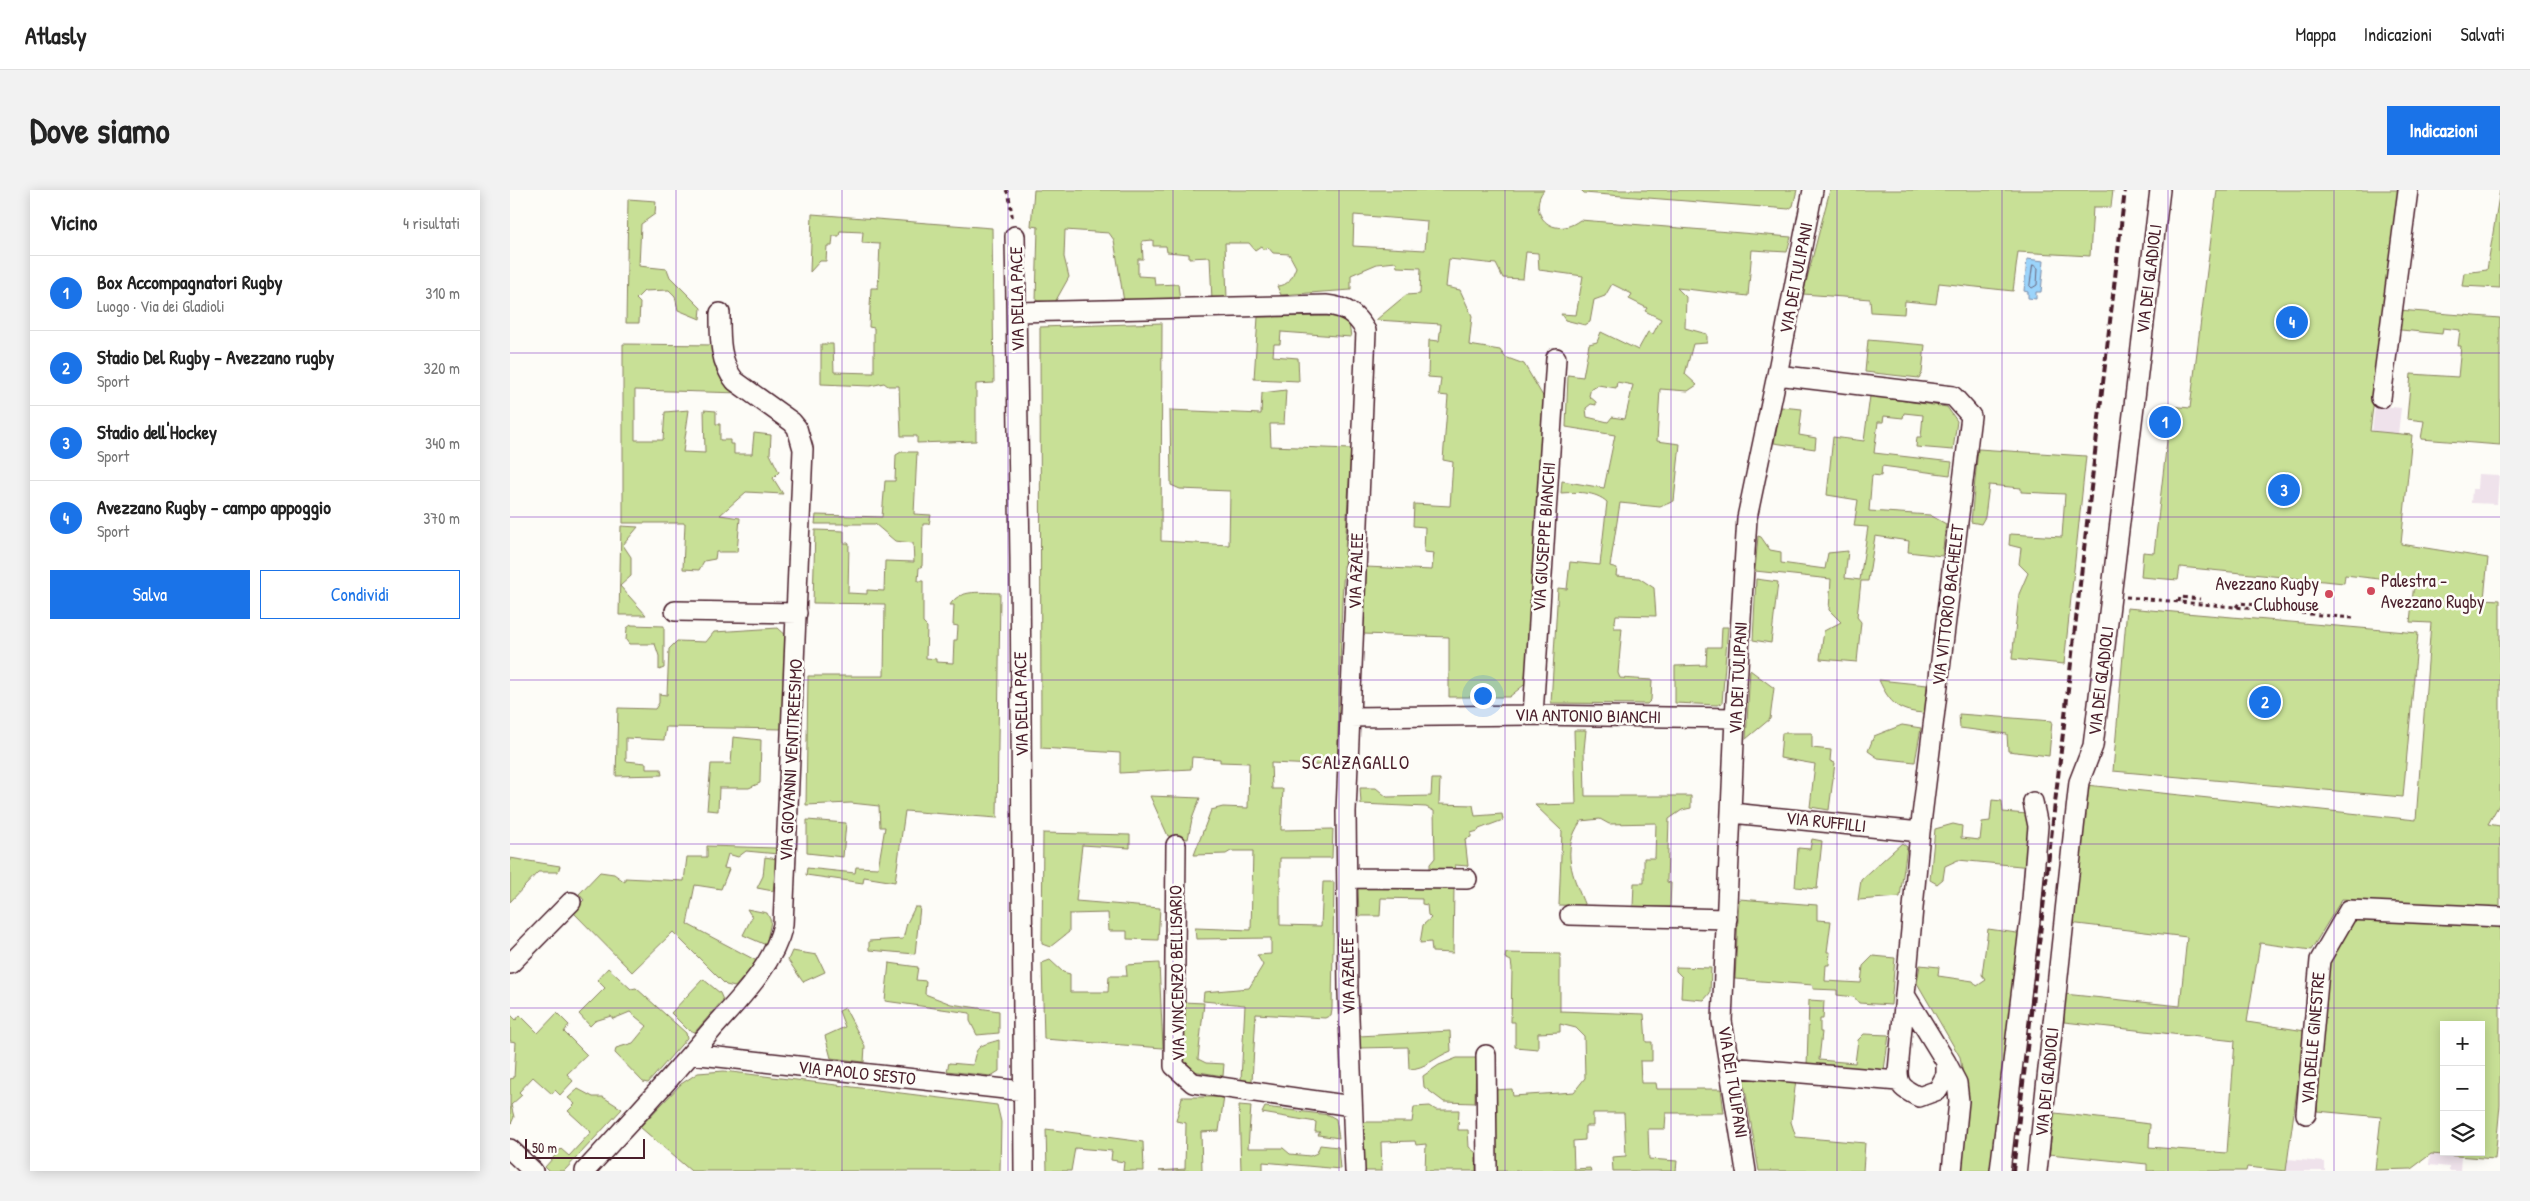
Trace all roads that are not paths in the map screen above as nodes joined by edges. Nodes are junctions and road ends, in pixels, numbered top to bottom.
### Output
1 (1813, 190) edge
2 (2160, 190) edge
3 (2408, 190) edge
4 (1015, 236) road end
5 (1018, 312) junction
6 (720, 313) dead end
7 (1556, 358) dead end
8 (1778, 375) junction
9 (2381, 398) dead end
10 (675, 611) dead end
11 (797, 613) junction
12 (1533, 715) junction
13 (1350, 717) junction
14 (1735, 718) junction
15 (2033, 802) dead end
16 (1732, 813) junction
17 (1920, 832) junction
18 (1176, 845) dead end
19 (1347, 878) junction
20 (1467, 879) dead end
21 (571, 902) dead end
22 (1570, 914) dead end
23 (2500, 916) edge
24 (1727, 919) junction
25 (510, 964) edge
26 (1905, 995) junction
27 (691, 1054) junction
28 (1486, 1055) dead end
29 (1946, 1062) junction
30 (1730, 1067) junction
31 (1898, 1081) junction
32 (1023, 1091) junction
33 (1352, 1106) junction
34 (2306, 1114) dead end
35 (510, 1149) edge
36 (533, 1171) edge
37 (585, 1171) edge
38 (1024, 1171) edge
39 (1355, 1171) edge
40 (1487, 1171) edge
41 (1746, 1171) edge
42 (1952, 1171) edge
43 (2000, 1171) edge
44 (2037, 1171) edge

1 - 8 street, VIA DEI TULIPANI
2 - 44 street, VIA DEI GLADIOLI
3 - 9 street
4 - 5 street, VIA DELLA PACE
5 - 13 street, VIA AZALEE
5 - 32 street, VIA DELLA PACE
6 - 11 street, VIA GIOVANNI VENTITREESIMO
7 - 12 street, VIA GIUSEPPE BIANCHI
8 - 14 street, VIA DEI TULIPANI
8 - 17 street, VIA VITTORIO BACHELET
10 - 11 street
11 - 27 street, VIA GIOVANNI VENTITREESIMO
12 - 13 street, VIA ANTONIO BIANCHI
12 - 14 street, VIA ANTONIO BIANCHI
13 - 19 street, VIA AZALEE
14 - 16 street, VIA DEI TULIPANI
15 - 43 street
16 - 17 street, VIA RUFFILLI
16 - 24 street, VIA DEI TULIPANI
17 - 26 street, VIA VITTORIO BACHELET
18 - 33 street, VIA VINCENZO BELLISARIO
19 - 20 street
19 - 33 street, VIA AZALEE
21 - 25 street
22 - 24 street
23 - 34 street, VIA DELLE GINESTRE
24 - 30 street, VIA DEI TULIPANI
26 - 29 street
26 - 31 street, VIA VITTORIO BACHELET
27 - 32 street, VIA PAOLO SESTO
27 - 37 street, VIA GIOVANNI VENTITREESIMO
28 - 40 street
29 - 31 street
29 - 42 street
30 - 31 street
30 - 41 street, VIA DEI TULIPANI
32 - 38 street, VIA DELLA PACE
33 - 39 street, VIA AZALEE
35 - 36 street

